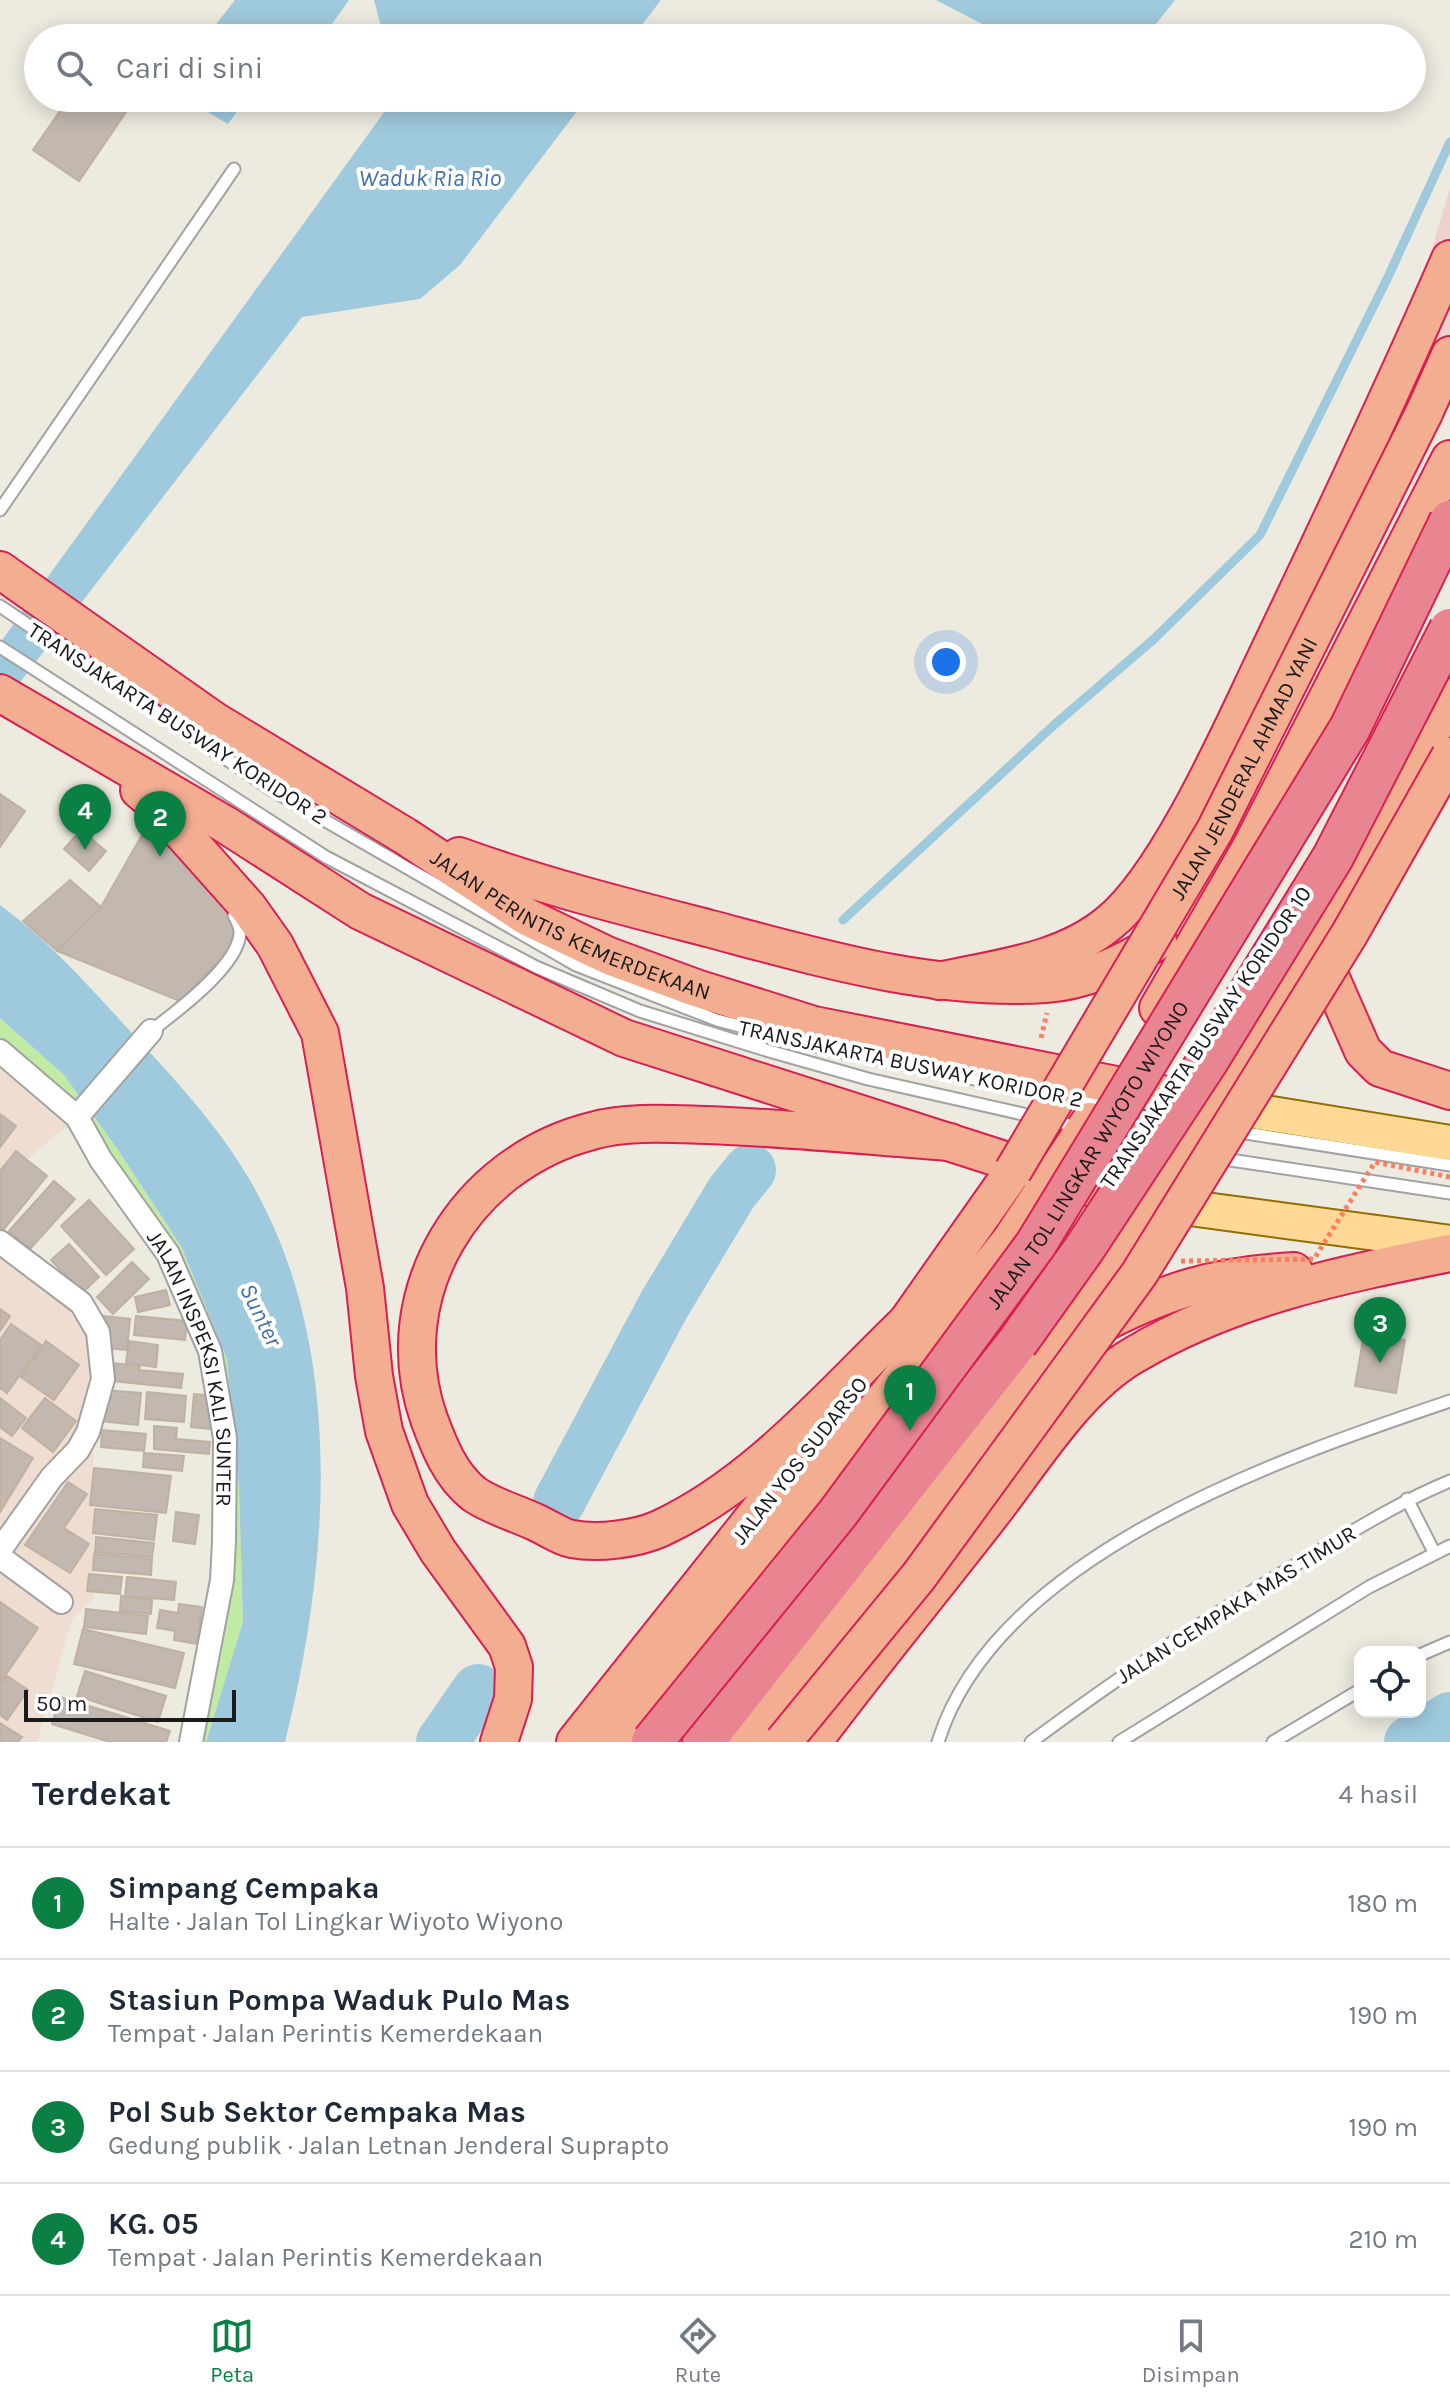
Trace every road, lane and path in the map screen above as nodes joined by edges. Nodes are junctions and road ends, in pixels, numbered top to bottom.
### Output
1 (234, 169) dead end
2 (1450, 259) edge
3 (1450, 355) edge
4 (1450, 459) edge
5 (0, 510) edge
6 (1450, 521) edge
7 (1450, 543) edge
8 (0, 570) edge
9 (25, 605) junction
10 (0, 606) edge
11 (1450, 609) edge
12 (1450, 629) edge
13 (74, 640) junction
14 (0, 647) edge
15 (6, 697) edge
16 (1450, 697) edge
17 (1450, 739) edge
18 (79, 741) junction
19 (1450, 756) edge
20 (1415, 766) junction
21 (1450, 783) edge
22 (1383, 828) junction
23 (405, 836) junction
24 (199, 852) junction
25 (1219, 901) junction
26 (1315, 943) junction
27 (939, 981) junction
28 (1046, 984) junction
29 (774, 1023) junction
30 (148, 1035) joint
31 (816, 1036) junction
32 (0, 1051) edge
33 (763, 1066) junction
34 (1034, 1067) junction
35 (1450, 1091) edge
36 (801, 1096) junction
37 (81, 1113) junction
38 (1132, 1137) junction
39 (1450, 1143) edge
40 (1450, 1165) edge
41 (1013, 1171) joint
42 (1450, 1177) edge
43 (1450, 1193) edge
44 (1164, 1210) junction
45 (0, 1242) edge
46 (1450, 1243) edge
47 (1450, 1253) edge
48 (1171, 1261) dead end
49 (1372, 1269) junction
50 (913, 1316) junction
51 (1051, 1350) junction
52 (1450, 1401) edge
53 (1450, 1481) edge
54 (1407, 1499) junction
55 (1450, 1546) edge
56 (0, 1550) edge
57 (1434, 1552) junction
58 (0, 1557) edge
59 (61, 1602) dead end
60 (1450, 1642) edge
61 (1426, 1652) edge
62 (1354, 1694) edge
63 (191, 1742) edge
64 (499, 1742) edge
65 (575, 1742) edge
66 (612, 1742) edge
67 (643, 1742) edge
68 (652, 1742) edge
69 (703, 1742) edge
70 (746, 1742) edge
71 (783, 1742) edge
72 (813, 1742) edge
73 (938, 1742) edge
74 (1031, 1742) edge
75 (1119, 1742) edge
76 (1273, 1742) edge

1 - 5 lane
2 - 27 highway
3 - 41 highway, JALAN JENDERAL AHMAD YANI, bridge
4 - 25 highway, JALAN JENDERAL AHMAD YANI
6 - 68 highway, JALAN TOL LINGKAR WIYOTO WIYONO, bridge
7 - 38 lane, TRANSJAKARTA BUSWAY KORIDOR 10
8 - 9 highway, JALAN PERINTIS KEMERDEKAAN
9 - 10 lane, TRANSJAKARTA BUSWAY KORIDOR 2
9 - 13 highway, JALAN PERINTIS KEMERDEKAAN
11 - 38 lane, TRANSJAKARTA BUSWAY KORIDOR 10
12 - 69 highway, JALAN TOL LINGKAR WIYOTO WIYONO, bridge
13 - 23 highway, JALAN PERINTIS KEMERDEKAAN
13 - 29 lane, TRANSJAKARTA BUSWAY KORIDOR 2
14 - 33 lane, TRANSJAKARTA BUSWAY KORIDOR 2
15 - 18 highway
16 - 20 highway, JALAN JENDERAL AHMAD YANI
17 - 20 highway
18 - 24 highway
18 - 33 highway
19 - 44 highway, bridge
20 - 22 highway, JALAN JENDERAL AHMAD YANI
21 - 22 highway
22 - 26 highway, JALAN JENDERAL AHMAD YANI
23 - 27 highway
23 - 29 highway, JALAN PERINTIS KEMERDEKAAN
24 - 30 lane
24 - 64 highway
25 - 28 highway
25 - 38 highway, JALAN JENDERAL AHMAD YANI
26 - 35 highway
26 - 38 highway, JALAN JENDERAL AHMAD YANI
27 - 28 highway
28 - 34 path
29 - 31 highway, JALAN PERINTIS KEMERDEKAAN
30 - 37 street
31 - 34 highway, JALAN PERINTIS KEMERDEKAAN
31 - 38 lane, TRANSJAKARTA BUSWAY KORIDOR 2
32 - 37 street, JALAN INSPEKSI KALI SUNTER
33 - 36 highway
34 - 38 highway, JALAN PERINTIS KEMERDEKAAN
36 - 38 lane, TRANSJAKARTA BUSWAY KORIDOR 2
36 - 38 highway, JALAN PERINTIS KEMERDEKAAN
36 - 50 highway
37 - 63 street, JALAN INSPEKSI KALI SUNTER
38 - 39 main road
38 - 40 lane, TRANSJAKARTA BUSWAY KORIDOR 2
38 - 43 lane, TRANSJAKARTA BUSWAY KORIDOR 2
38 - 44 highway, JALAN JENDERAL AHMAD YANI
38 - 44 highway, JALAN PERINTIS KEMERDEKAAN
38 - 44 highway
38 - 66 highway, JALAN YOS SUDARSO
38 - 67 lane, TRANSJAKARTA BUSWAY KORIDOR 10
41 - 50 highway, JALAN YOS SUDARSO
42 - 48 path, bridge
44 - 46 main road
44 - 51 highway
44 - 71 highway, bridge
45 - 56 street
47 - 49 highway
49 - 51 highway
49 - 72 highway
50 - 65 highway, JALAN YOS SUDARSO
51 - 70 highway
52 - 73 lane
53 - 54 lane, JALAN CEMPAKA MAS TIMUR
54 - 57 lane
54 - 74 lane, JALAN CEMPAKA MAS TIMUR
55 - 57 lane
57 - 75 lane
58 - 59 street
60 - 61 lane
62 - 76 lane

